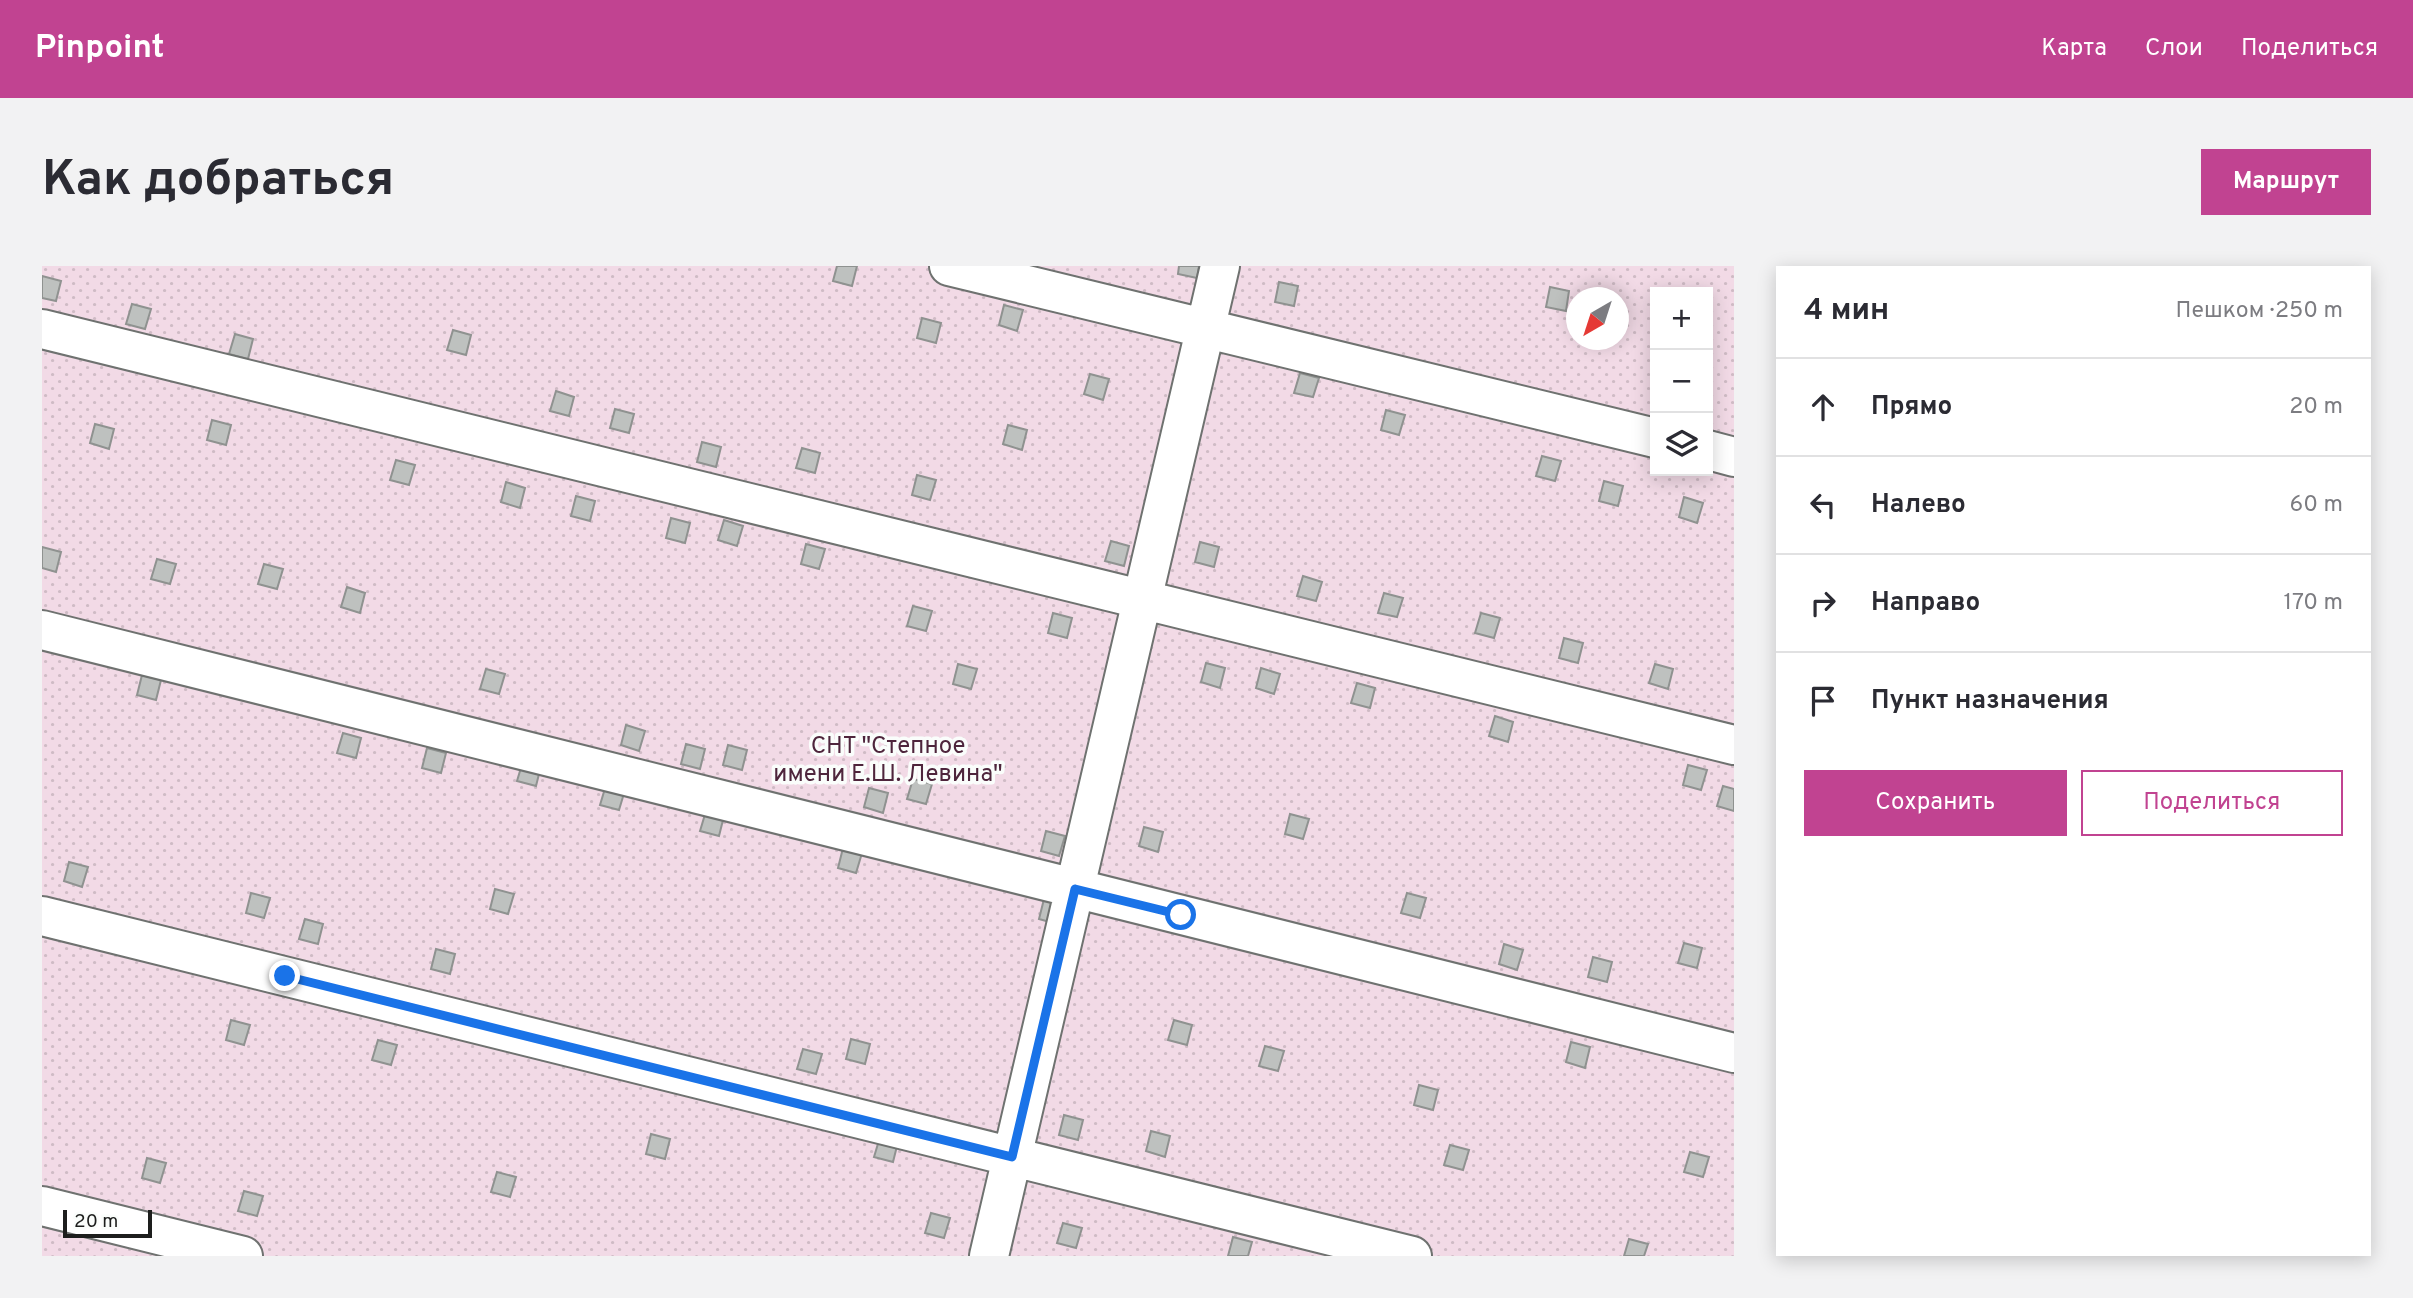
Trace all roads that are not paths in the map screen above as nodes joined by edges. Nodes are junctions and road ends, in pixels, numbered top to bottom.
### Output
1 (950, 266) edge
2 (1220, 266) edge
3 (1206, 328) junction
4 (42, 329) edge
5 (1650, 437) edge
6 (1713, 451) edge
7 (1734, 457) edge
8 (1143, 599) junction
9 (42, 630) edge
10 (1734, 745) edge
11 (1075, 889) junction
12 (42, 916) edge
13 (1734, 1054) edge
14 (1012, 1157) junction
15 (42, 1206) edge
16 (243, 1256) edge
17 (989, 1256) edge
18 (1412, 1256) edge

1 - 3 street
2 - 3 street
3 - 5 street
3 - 8 street
4 - 8 street
6 - 7 street
8 - 10 street
8 - 11 street
9 - 11 street
11 - 13 street
11 - 14 street
12 - 14 street
14 - 17 street
14 - 18 street
15 - 16 street

